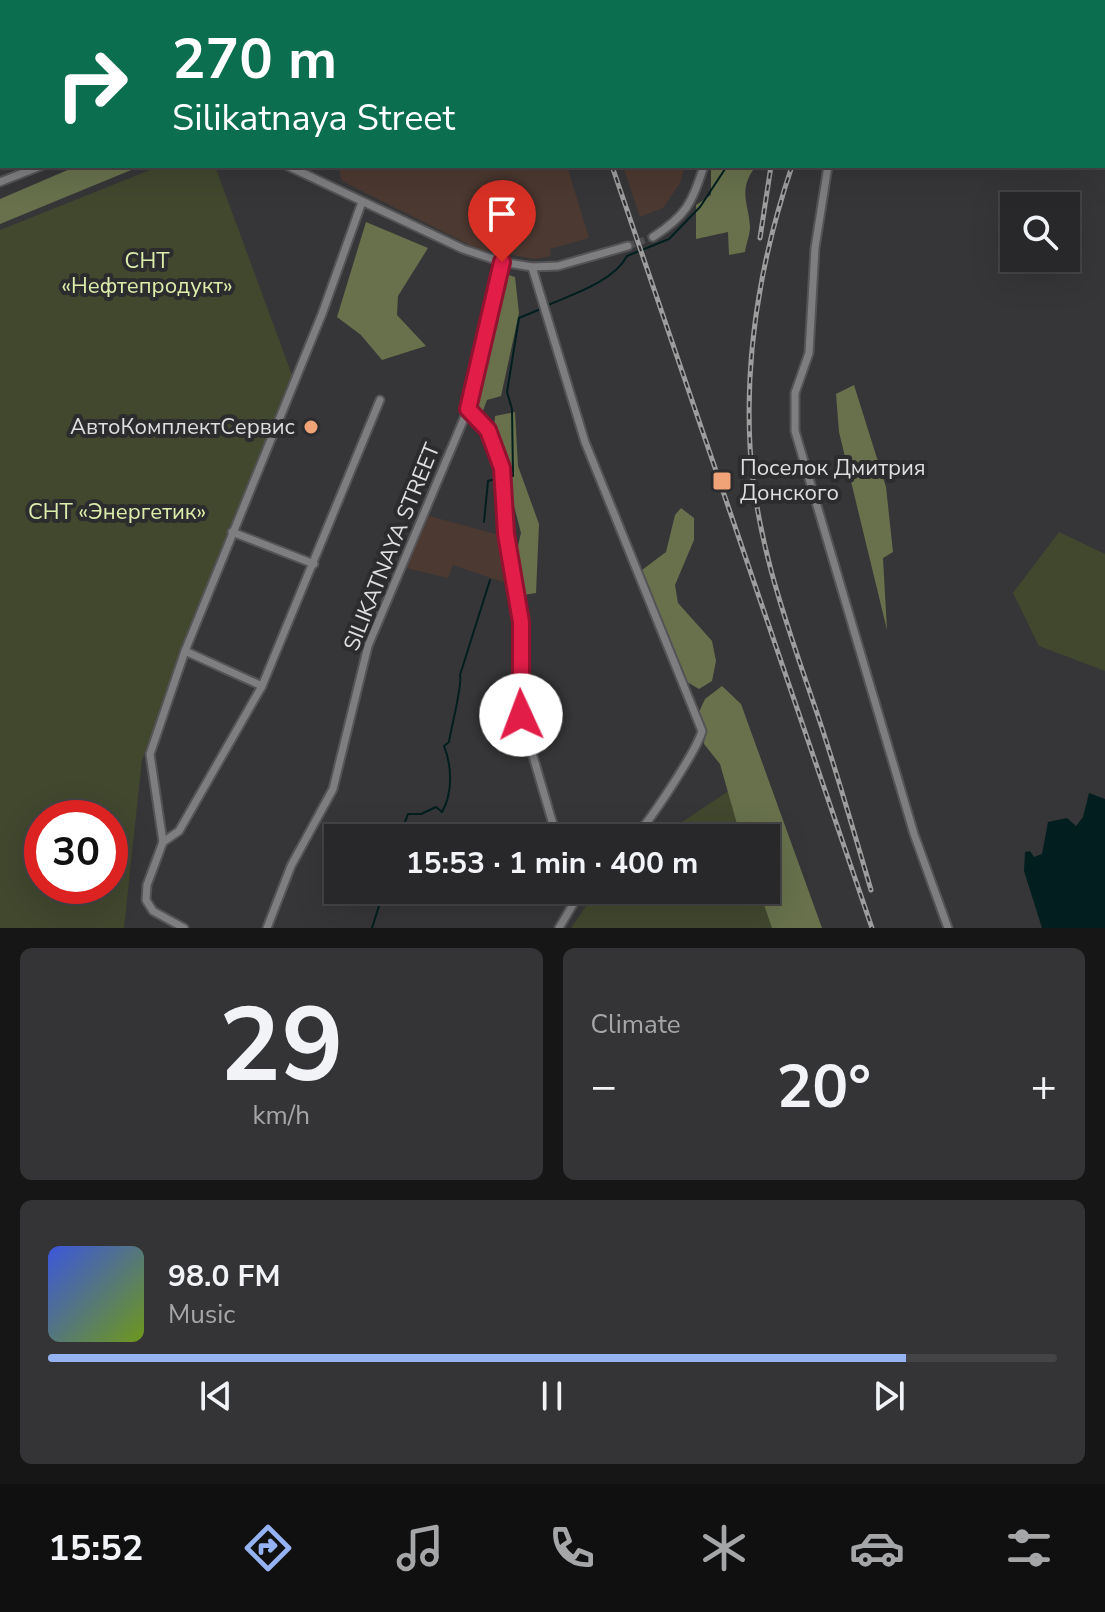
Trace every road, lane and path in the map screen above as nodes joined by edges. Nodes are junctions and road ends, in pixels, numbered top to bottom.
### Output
1 (36, 168) edge
2 (292, 168) edge
3 (703, 168) edge
4 (828, 168) edge
5 (0, 182) edge
6 (362, 202) junction
7 (653, 237) tunnel mouth
8 (628, 246) tunnel mouth
9 (502, 262) junction
10 (532, 267) junction
11 (380, 400) dead end
12 (468, 409) junction
13 (232, 532) junction
14 (314, 564) junction
15 (185, 651) junction
16 (262, 686) junction
17 (553, 824) edge
18 (647, 824) edge
19 (163, 842) junction
20 (573, 904) edge
21 (184, 928) edge
22 (267, 928) edge
23 (559, 928) edge
24 (948, 928) edge

1 - 5 street
2 - 6 street
3 - 7 street
4 - 24 street
6 - 9 street
6 - 13 street
8 - 10 street
9 - 10 street
9 - 12 street, SILIKATNAYA STREET
10 - 18 street
11 - 14 street
12 - 17 street
12 - 22 street, SILIKATNAYA STREET
13 - 14 street
13 - 15 street
14 - 16 street
15 - 16 street
15 - 19 street
16 - 19 street
19 - 21 street
20 - 23 street

